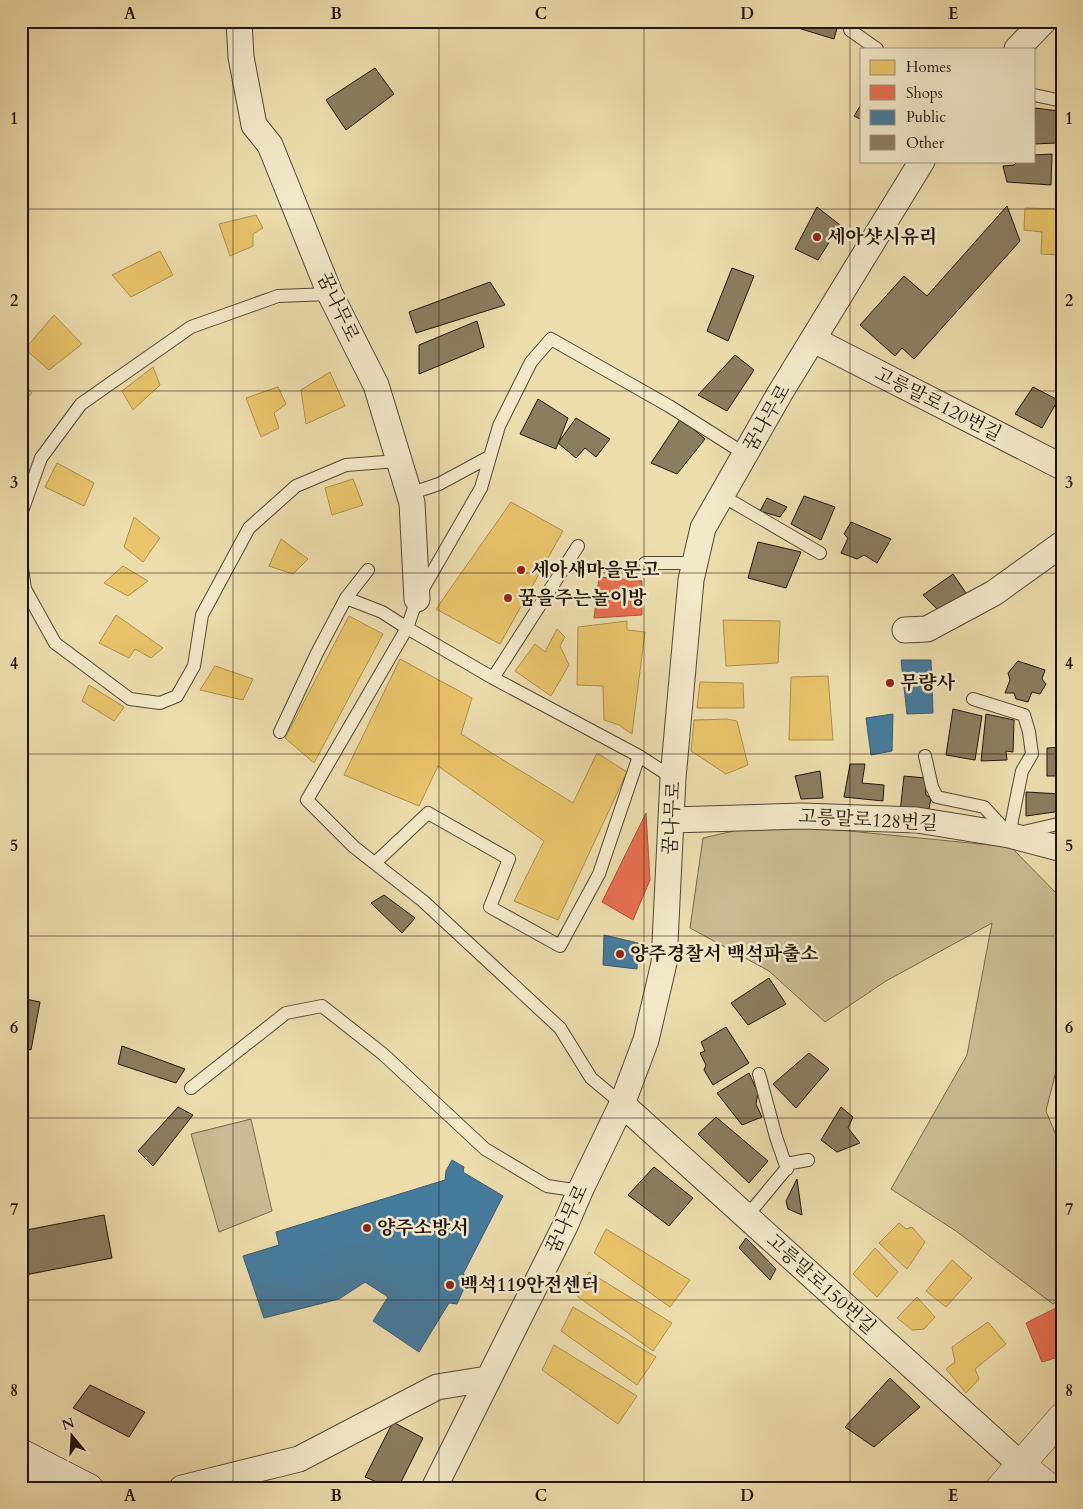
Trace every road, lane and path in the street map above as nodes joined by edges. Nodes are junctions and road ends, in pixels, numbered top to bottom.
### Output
1 (239, 21) edge
2 (1044, 21) edge
3 (850, 30) dead end
4 (876, 48) edge
5 (1018, 48) edge
6 (1036, 95) edge
7 (1062, 101) edge
8 (921, 162) edge
9 (330, 294) junction
10 (814, 340) junction
11 (745, 454) junction
12 (489, 457) junction
13 (398, 461) junction
14 (1062, 467) edge
15 (409, 494) junction
16 (722, 495) junction
17 (21, 514) edge
18 (1062, 544) edge
19 (578, 546) dead end
20 (820, 553) dead end
21 (21, 562) edge
22 (645, 563) dead end
23 (695, 563) junction
24 (368, 570) dead end
25 (346, 598) junction
26 (417, 599) junction
27 (406, 628) junction
28 (904, 630) dead end
29 (493, 678) junction
30 (973, 699) dead end
31 (280, 732) dead end
32 (639, 756) junction
33 (925, 756) dead end
34 (673, 778) junction
35 (672, 820) junction
36 (1062, 823) edge
37 (1009, 835) junction
38 (1062, 849) edge
39 (375, 863) junction
40 (759, 1074) dead end
41 (191, 1088) dead end
42 (622, 1104) junction
43 (808, 1160) dead end
44 (787, 1168) junction
45 (580, 1191) junction
46 (747, 1216) junction
47 (487, 1379) junction
48 (1062, 1417) edge
49 (21, 1453) edge
50 (1020, 1464) junction
51 (21, 1476) edge
52 (42, 1488) edge
53 (89, 1488) edge
54 (182, 1488) edge
55 (434, 1488) edge
56 (1000, 1488) edge
57 (1050, 1488) edge

1 - 9 street, 꿈나무로
2 - 5 street
3 - 4 lane
6 - 7 lane
8 - 10 street, 꿈나무로
9 - 13 street, 꿈나무로
9 - 17 lane
10 - 11 street, 꿈나무로
10 - 14 street, 고릉말로120번길
11 - 12 lane
11 - 16 street, 꿈나무로
12 - 15 lane
12 - 26 lane
13 - 15 street, 꿈나무로
13 - 21 lane
15 - 26 street, 꿈나무로
16 - 20 lane
16 - 23 street, 꿈나무로
18 - 28 street
19 - 29 lane
22 - 23 lane
23 - 34 street, 꿈나무로
24 - 25 lane
25 - 27 lane
25 - 31 lane
26 - 27 lane
27 - 29 lane
27 - 39 lane
29 - 32 lane
30 - 37 lane
32 - 34 lane
32 - 39 lane
33 - 37 lane
34 - 35 street, 꿈나무로
35 - 37 street, 고릉말로128번길
35 - 42 street, 꿈나무로
36 - 37 lane
37 - 38 street, 고릉말로128번길
39 - 42 lane
40 - 44 lane
41 - 45 lane
42 - 45 street, 꿈나무로
42 - 46 street, 고릉말로150번길
43 - 44 lane
44 - 46 lane
45 - 47 street, 꿈나무로
46 - 50 street, 고릉말로150번길
47 - 54 street
47 - 55 street, 꿈나무로
48 - 50 street
49 - 53 street
50 - 56 street
50 - 57 street
51 - 52 street

